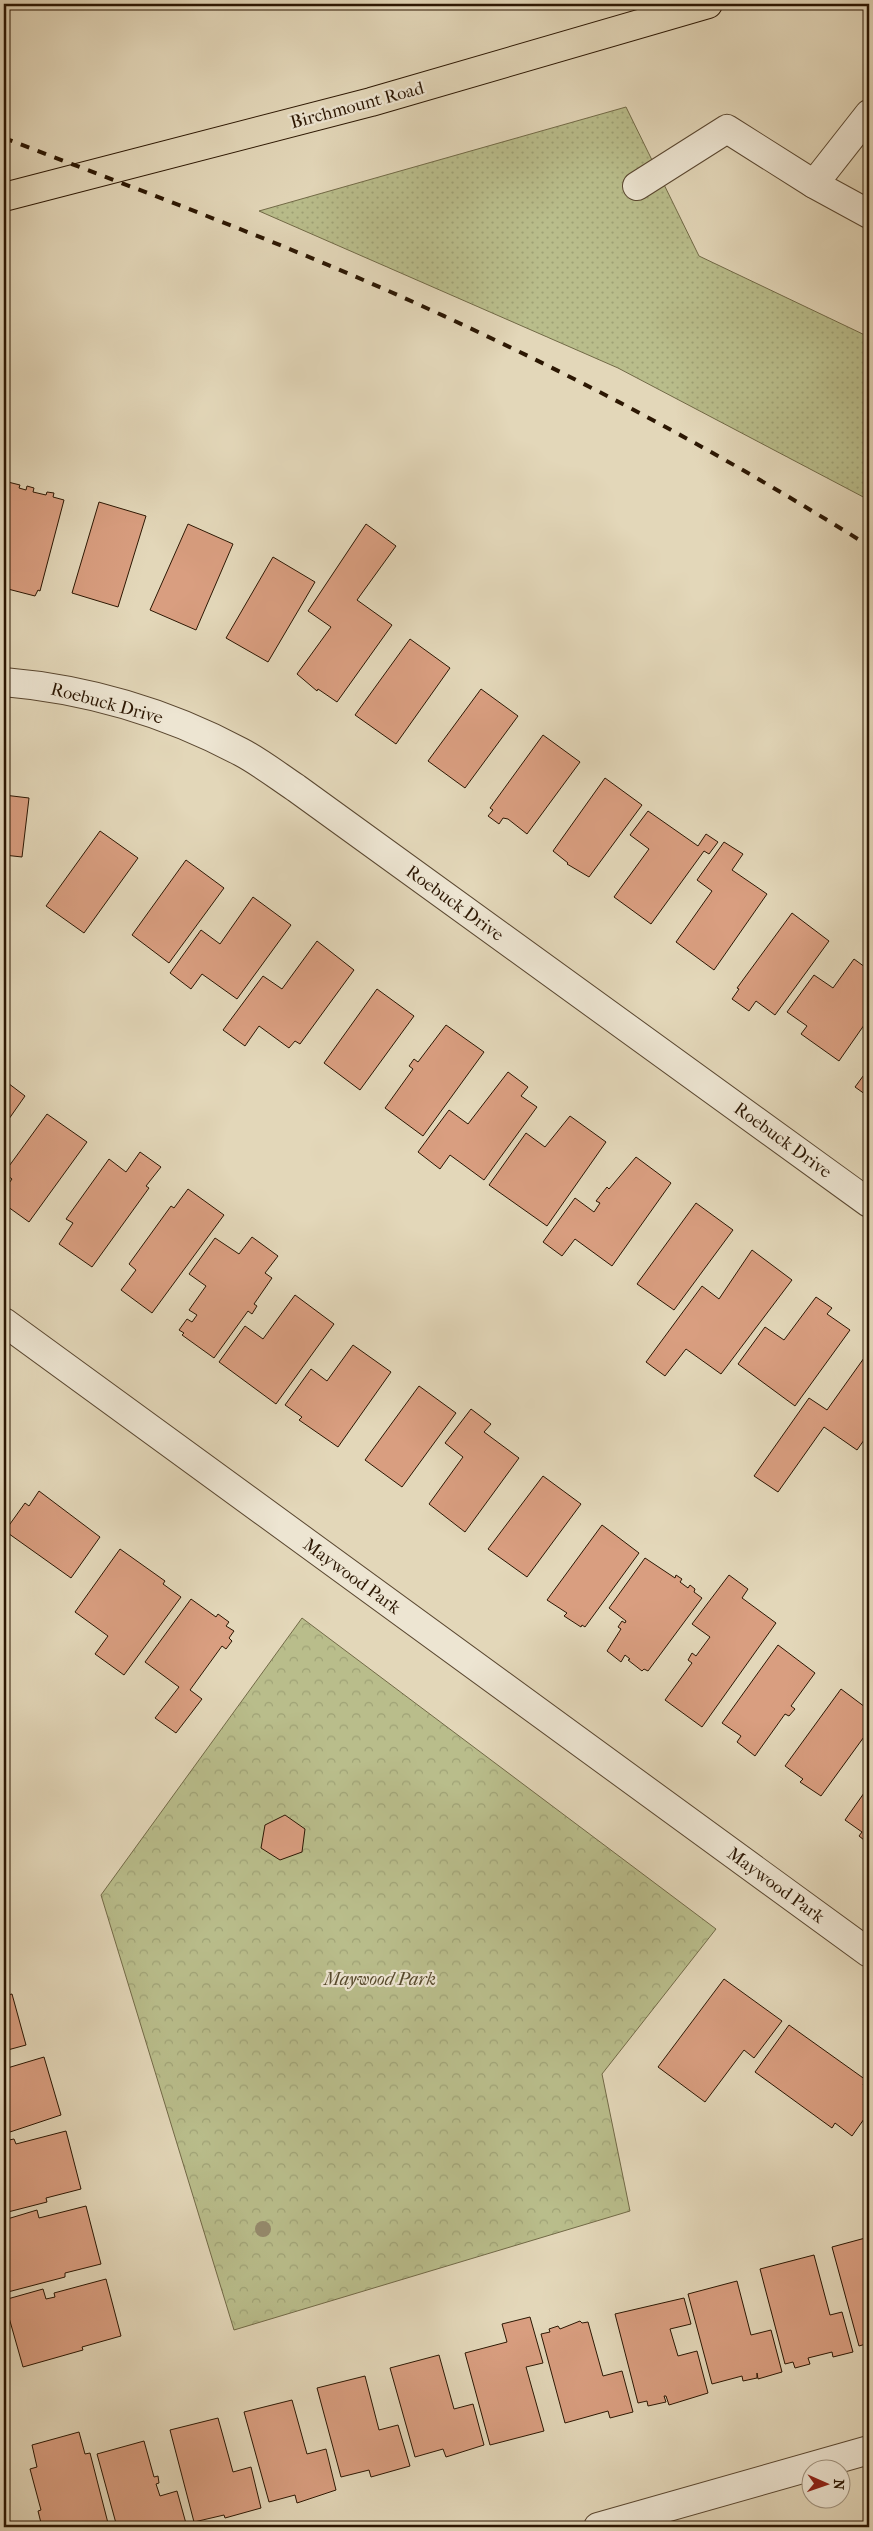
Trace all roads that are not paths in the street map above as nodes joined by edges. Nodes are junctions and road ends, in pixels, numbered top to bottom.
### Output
1 (708, 4) edge
2 (869, 114) edge
3 (814, 184) junction
4 (637, 186) dead end
5 (4, 197) edge
6 (869, 214) edge
7 (4, 682) edge
8 (869, 1203) edge
9 (4, 1322) edge
10 (869, 1953) edge
11 (869, 2450) edge
12 (598, 2527) edge

1 - 5 main road, Birchmount Road
2 - 3 street
3 - 4 street
3 - 6 street
7 - 8 street, Roebuck Drive
9 - 10 street, Maywood Park
11 - 12 street

